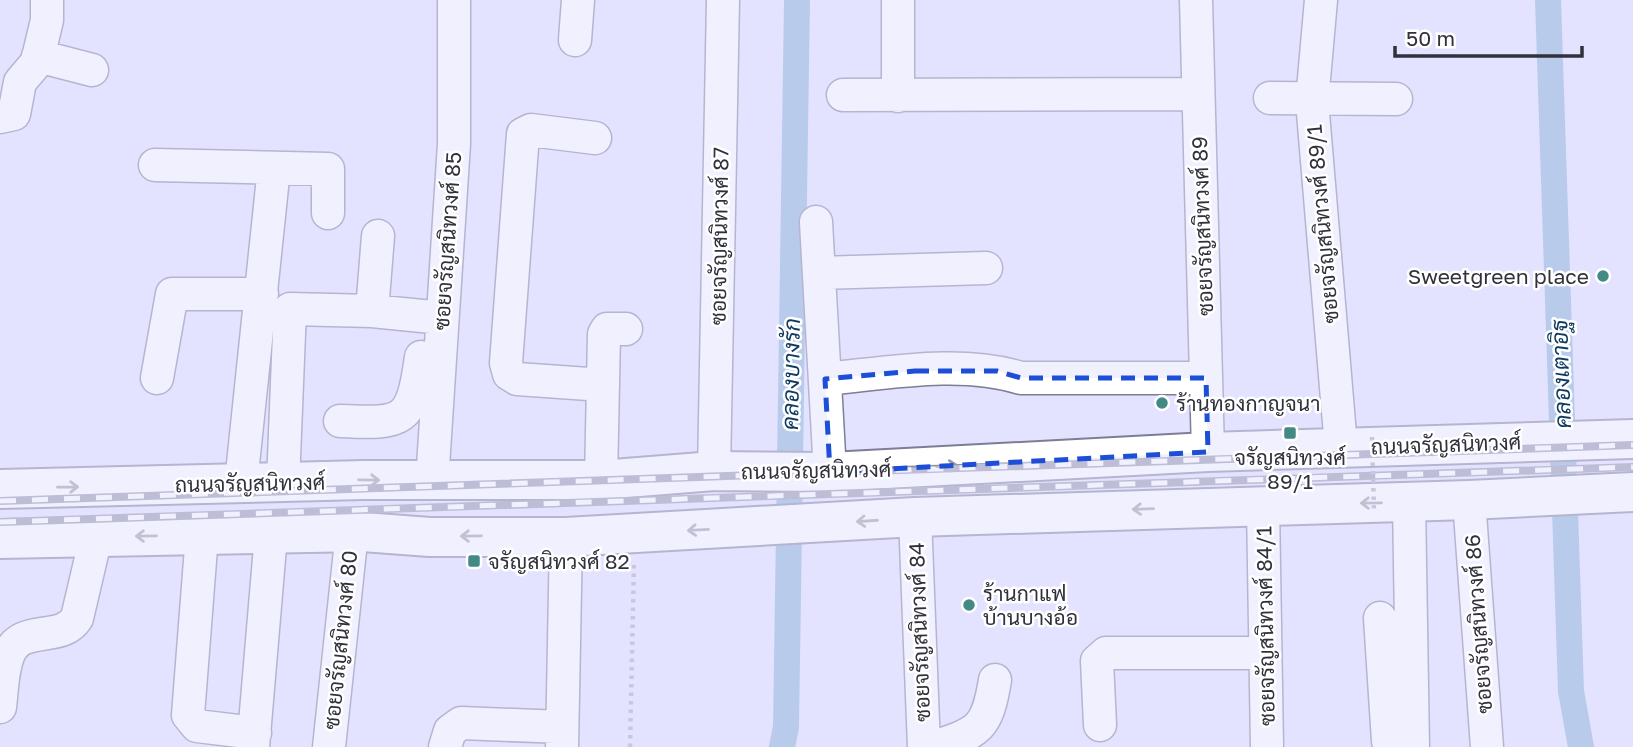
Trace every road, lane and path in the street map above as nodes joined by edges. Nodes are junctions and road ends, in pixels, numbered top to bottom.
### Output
1 (47, 0) edge
2 (454, 0) edge
3 (578, 0) edge
4 (723, 0) edge
5 (898, 0) edge
6 (1196, 0) edge
7 (1321, 0) edge
8 (575, 40) dead end
9 (38, 56) junction
10 (92, 70) dead end
11 (1198, 94) junction
12 (843, 95) dead end
13 (898, 96) junction
14 (1270, 98) dead end
15 (1396, 99) dead end
16 (1312, 101) junction
17 (0, 117) edge
18 (595, 138) dead end
19 (155, 165) dead end
20 (274, 168) junction
21 (328, 213) dead end
22 (816, 222) dead end
23 (378, 236) dead end
24 (986, 268) dead end
25 (819, 273) junction
26 (262, 294) junction
27 (372, 311) junction
28 (429, 316) junction
29 (626, 329) dead end
30 (157, 378) dead end
31 (1206, 378) junction
32 (825, 379) junction
33 (603, 385) junction
34 (340, 421) dead end
35 (1615, 440) edge
36 (1356, 442) junction
37 (1208, 452) junction
38 (715, 471) junction
39 (830, 472) junction
40 (601, 480) junction
41 (283, 482) junction
42 (432, 482) junction
43 (241, 483) junction
44 (0, 489) edge
45 (1617, 492) edge
46 (1469, 500) junction
47 (1263, 505) junction
48 (1391, 507) junction
49 (915, 517) junction
50 (352, 532) junction
51 (634, 534) junction
52 (202, 535) junction
53 (271, 535) junction
54 (96, 537) junction
55 (566, 537) junction
56 (0, 539) edge
57 (1380, 618) dead end
58 (1265, 653) junction
59 (996, 680) dead end
60 (0, 707) edge
61 (1100, 725) dead end
62 (562, 737) edge
63 (254, 740) edge
64 (1401, 743) edge
65 (329, 747) edge
66 (445, 747) edge
67 (631, 747) edge
68 (924, 747) edge
69 (934, 747) edge
70 (1267, 747) edge
71 (1487, 747) edge

1 - 9 street
2 - 28 street, ซอยจรัญสนิทวงศ์ 85
3 - 8 street
4 - 38 street, ซอยจรัญสนิทวงศ์ 87
5 - 13 street
6 - 11 street, ซอยจรัญสนิทวงศ์ 89
7 - 16 street, ซอยจรัญสนิทวงศ์ 89/1
9 - 10 street
9 - 17 street
11 - 13 street
11 - 31 street, ซอยจรัญสนิทวงศ์ 89
12 - 13 street
14 - 16 street
15 - 16 street
16 - 36 street, ซอยจรัญสนิทวงศ์ 89/1
18 - 33 street
19 - 20 street
20 - 21 street
20 - 26 street
22 - 25 street
23 - 27 street
24 - 25 street
25 - 32 street
26 - 30 street
26 - 43 street
27 - 28 street
27 - 41 street
28 - 34 street
28 - 42 street, ซอยจรัญสนิทวงศ์ 85
29 - 33 street
31 - 32 street
31 - 37 street, ซอยจรัญสนิทวงศ์ 89
32 - 39 street
33 - 40 street
35 - 36 main road, ถนนจรัญสนิทวงศ์
36 - 37 main road, ถนนจรัญสนิทวงศ์
36 - 48 path, bridge
39 -> 37 main road, ถนนจรัญสนิทวงศ์
38 - 39 main road, ถนนจรัญสนิทวงศ์
38 - 40 main road, ถนนจรัญสนิทวงศ์
40 - 42 main road, ถนนจรัญสนิทวงศ์
41 -> 42 main road, ถนนจรัญสนิทวงศ์
41 - 43 main road, ถนนจรัญสนิทวงศ์
44 -> 43 main road, ถนนจรัญสนิทวงศ์
45 - 46 main road
46 - 48 main road
46 - 71 street, ซอยจรัญสนิทวงศ์ 86
48 -> 47 main road
47 -> 49 main road
47 - 58 street, ซอยจรัญสนิทวงศ์ 84/1
48 - 64 street
49 -> 51 main road
49 - 68 street, ซอยจรัญสนิทวงศ์ 84
50 - 53 main road
55 -> 50 main road
50 - 65 street, ซอยจรัญสนิทวงศ์ 80
51 - 55 main road
51 - 67 path
52 - 53 main road
52 -> 54 main road
52 - 63 street
53 - 63 street
54 - 56 main road
54 - 60 street
55 - 62 street
57 - 64 street
58 - 61 street
58 - 70 street, ซอยจรัญสนิทวงศ์ 84/1
59 - 69 street
62 - 66 street

